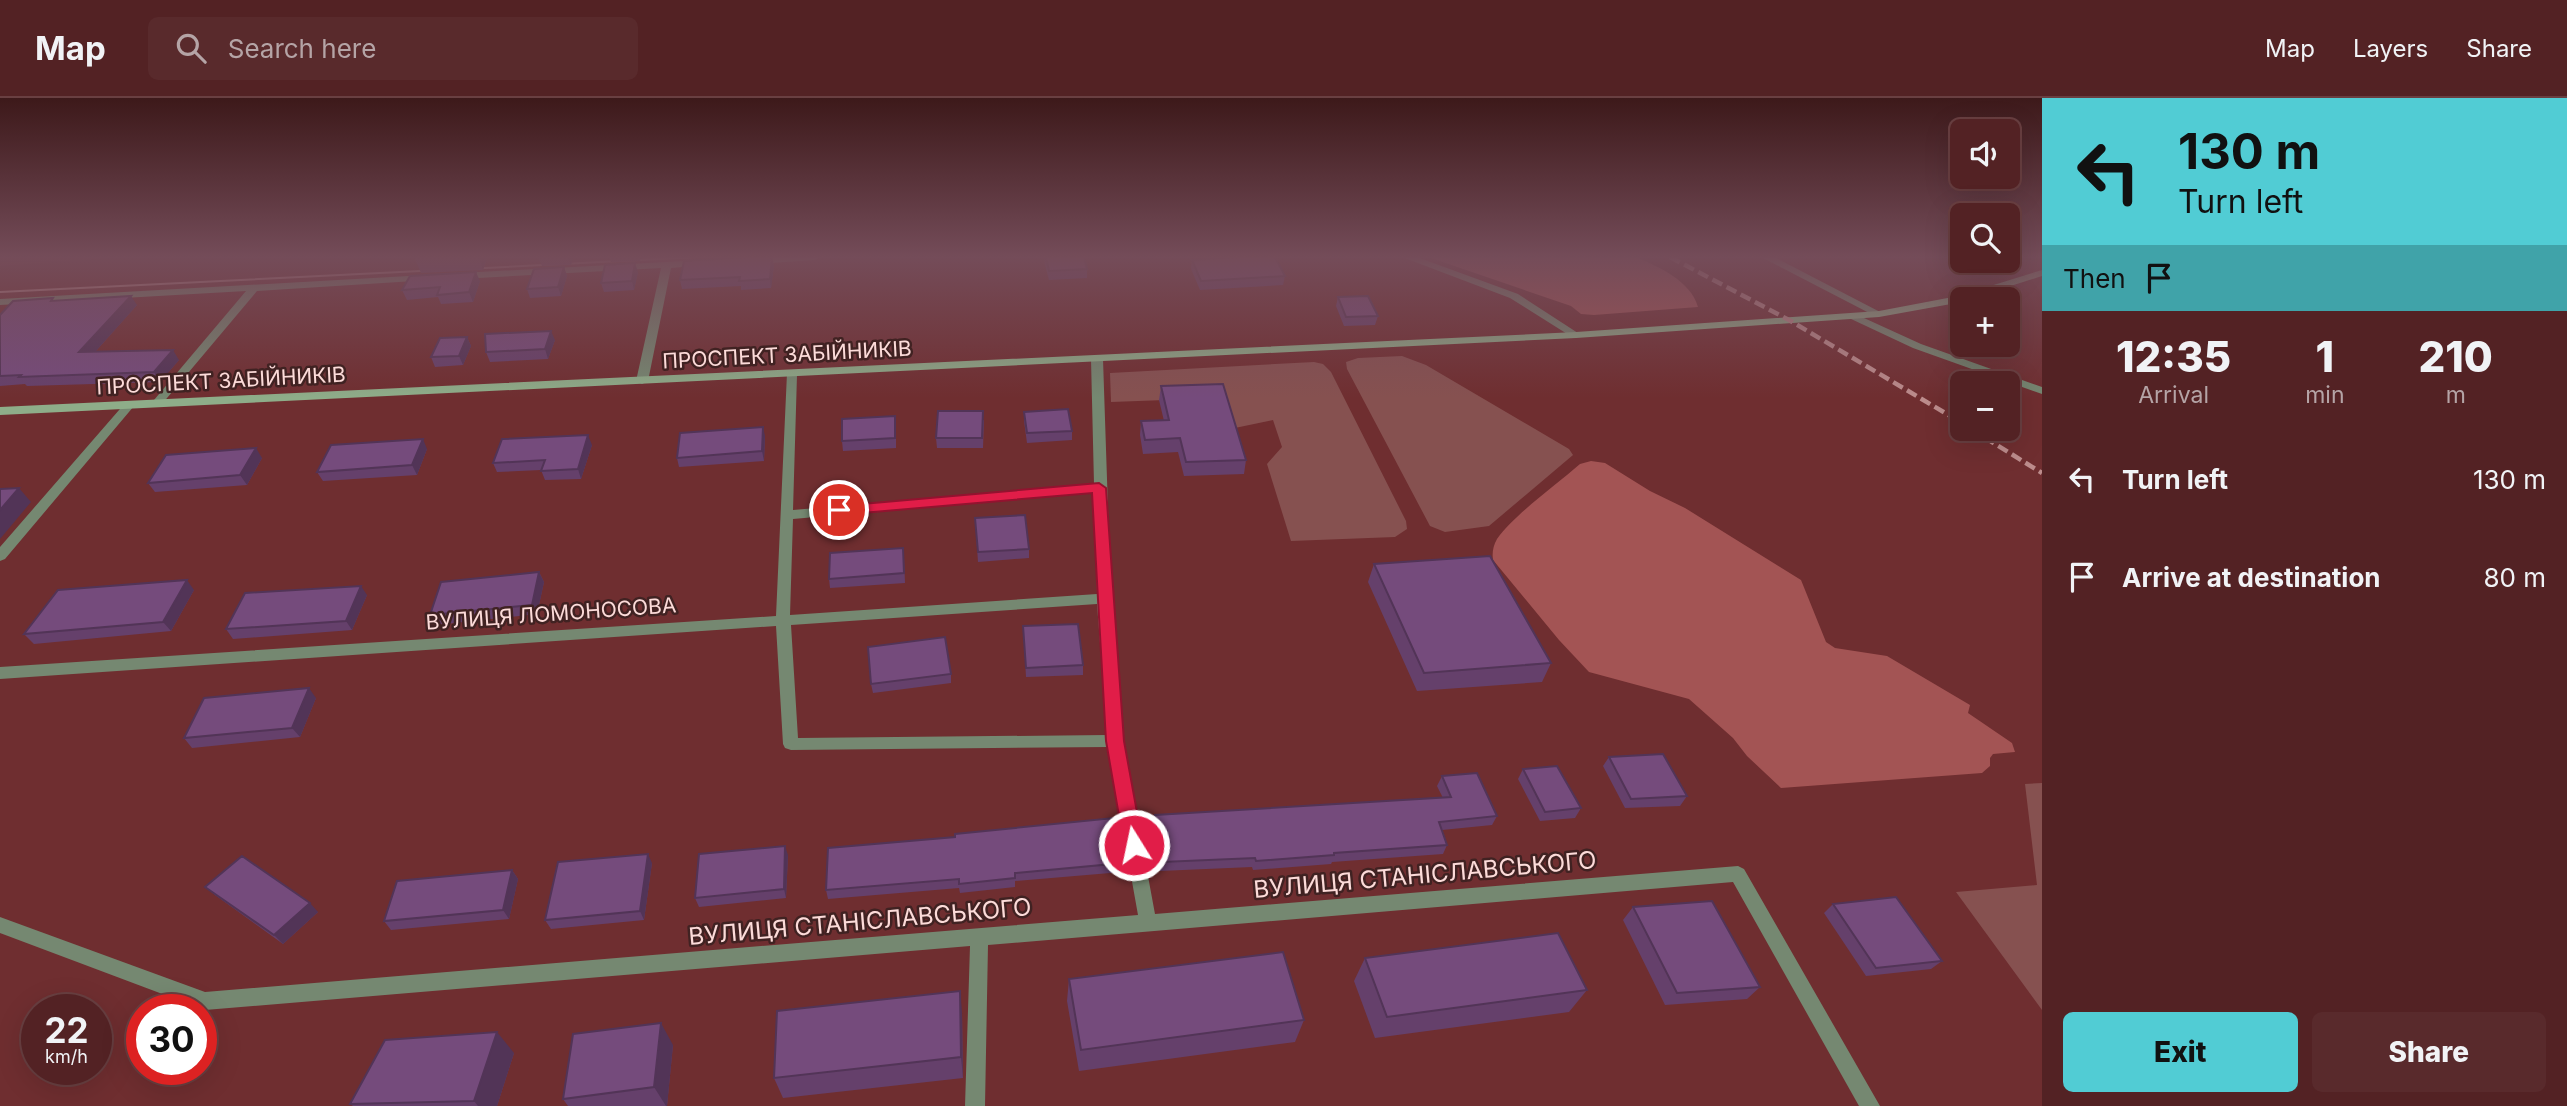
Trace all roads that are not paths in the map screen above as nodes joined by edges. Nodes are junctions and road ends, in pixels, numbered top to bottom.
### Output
1 (240, 304) edge
2 (659, 304) edge
3 (1527, 304) edge
4 (1859, 304) edge
5 (1933, 304) edge
6 (1879, 314) junction
7 (1853, 316) junction
8 (1576, 335) junction
9 (1097, 359) junction
10 (791, 375) junction
11 (642, 381) junction
12 (2042, 391) edge
13 (158, 402) junction
14 (130, 404) junction
15 (0, 411) edge
16 (1099, 488) junction
17 (787, 515) junction
18 (0, 556) edge
19 (1104, 599) junction
20 (783, 619) junction
21 (0, 673) edge
22 (1115, 741) junction
23 (1148, 923) junction
24 (0, 925) edge
25 (979, 937) junction
26 (975, 1106) edge
27 (1870, 1106) edge

1 - 13 street
2 - 11 street
3 - 8 street
4 - 6 street
5 - 6 main road, ПРОСПЕКТ ЗАБІЙНИКІВ
6 - 7 main road, ПРОСПЕКТ ЗАБІЙНИКІВ
7 - 8 main road, ПРОСПЕКТ ЗАБІЙНИКІВ
7 - 12 street
8 - 9 main road, ПРОСПЕКТ ЗАБІЙНИКІВ
9 - 10 main road, ПРОСПЕКТ ЗАБІЙНИКІВ
9 - 16 street
10 - 11 main road, ПРОСПЕКТ ЗАБІЙНИКІВ
10 - 17 street
11 - 13 main road, ПРОСПЕКТ ЗАБІЙНИКІВ
13 - 14 main road, ПРОСПЕКТ ЗАБІЙНИКІВ
14 - 15 main road, ПРОСПЕКТ ЗАБІЙНИКІВ
14 - 18 street
16 - 17 street
16 - 19 street
17 - 20 street
19 - 20 street, ВУЛИЦЯ ЛОМОНОСОВА
19 - 22 street
20 - 21 street, ВУЛИЦЯ ЛОМОНОСОВА
20 - 22 street
22 - 23 street
23 - 25 street, ВУЛИЦЯ СТАНІСЛАВСЬКОГО
23 - 27 street, ВУЛИЦЯ СТАНІСЛАВСЬКОГО
24 - 25 street, ВУЛИЦЯ СТАНІСЛАВСЬКОГО
25 - 26 street

